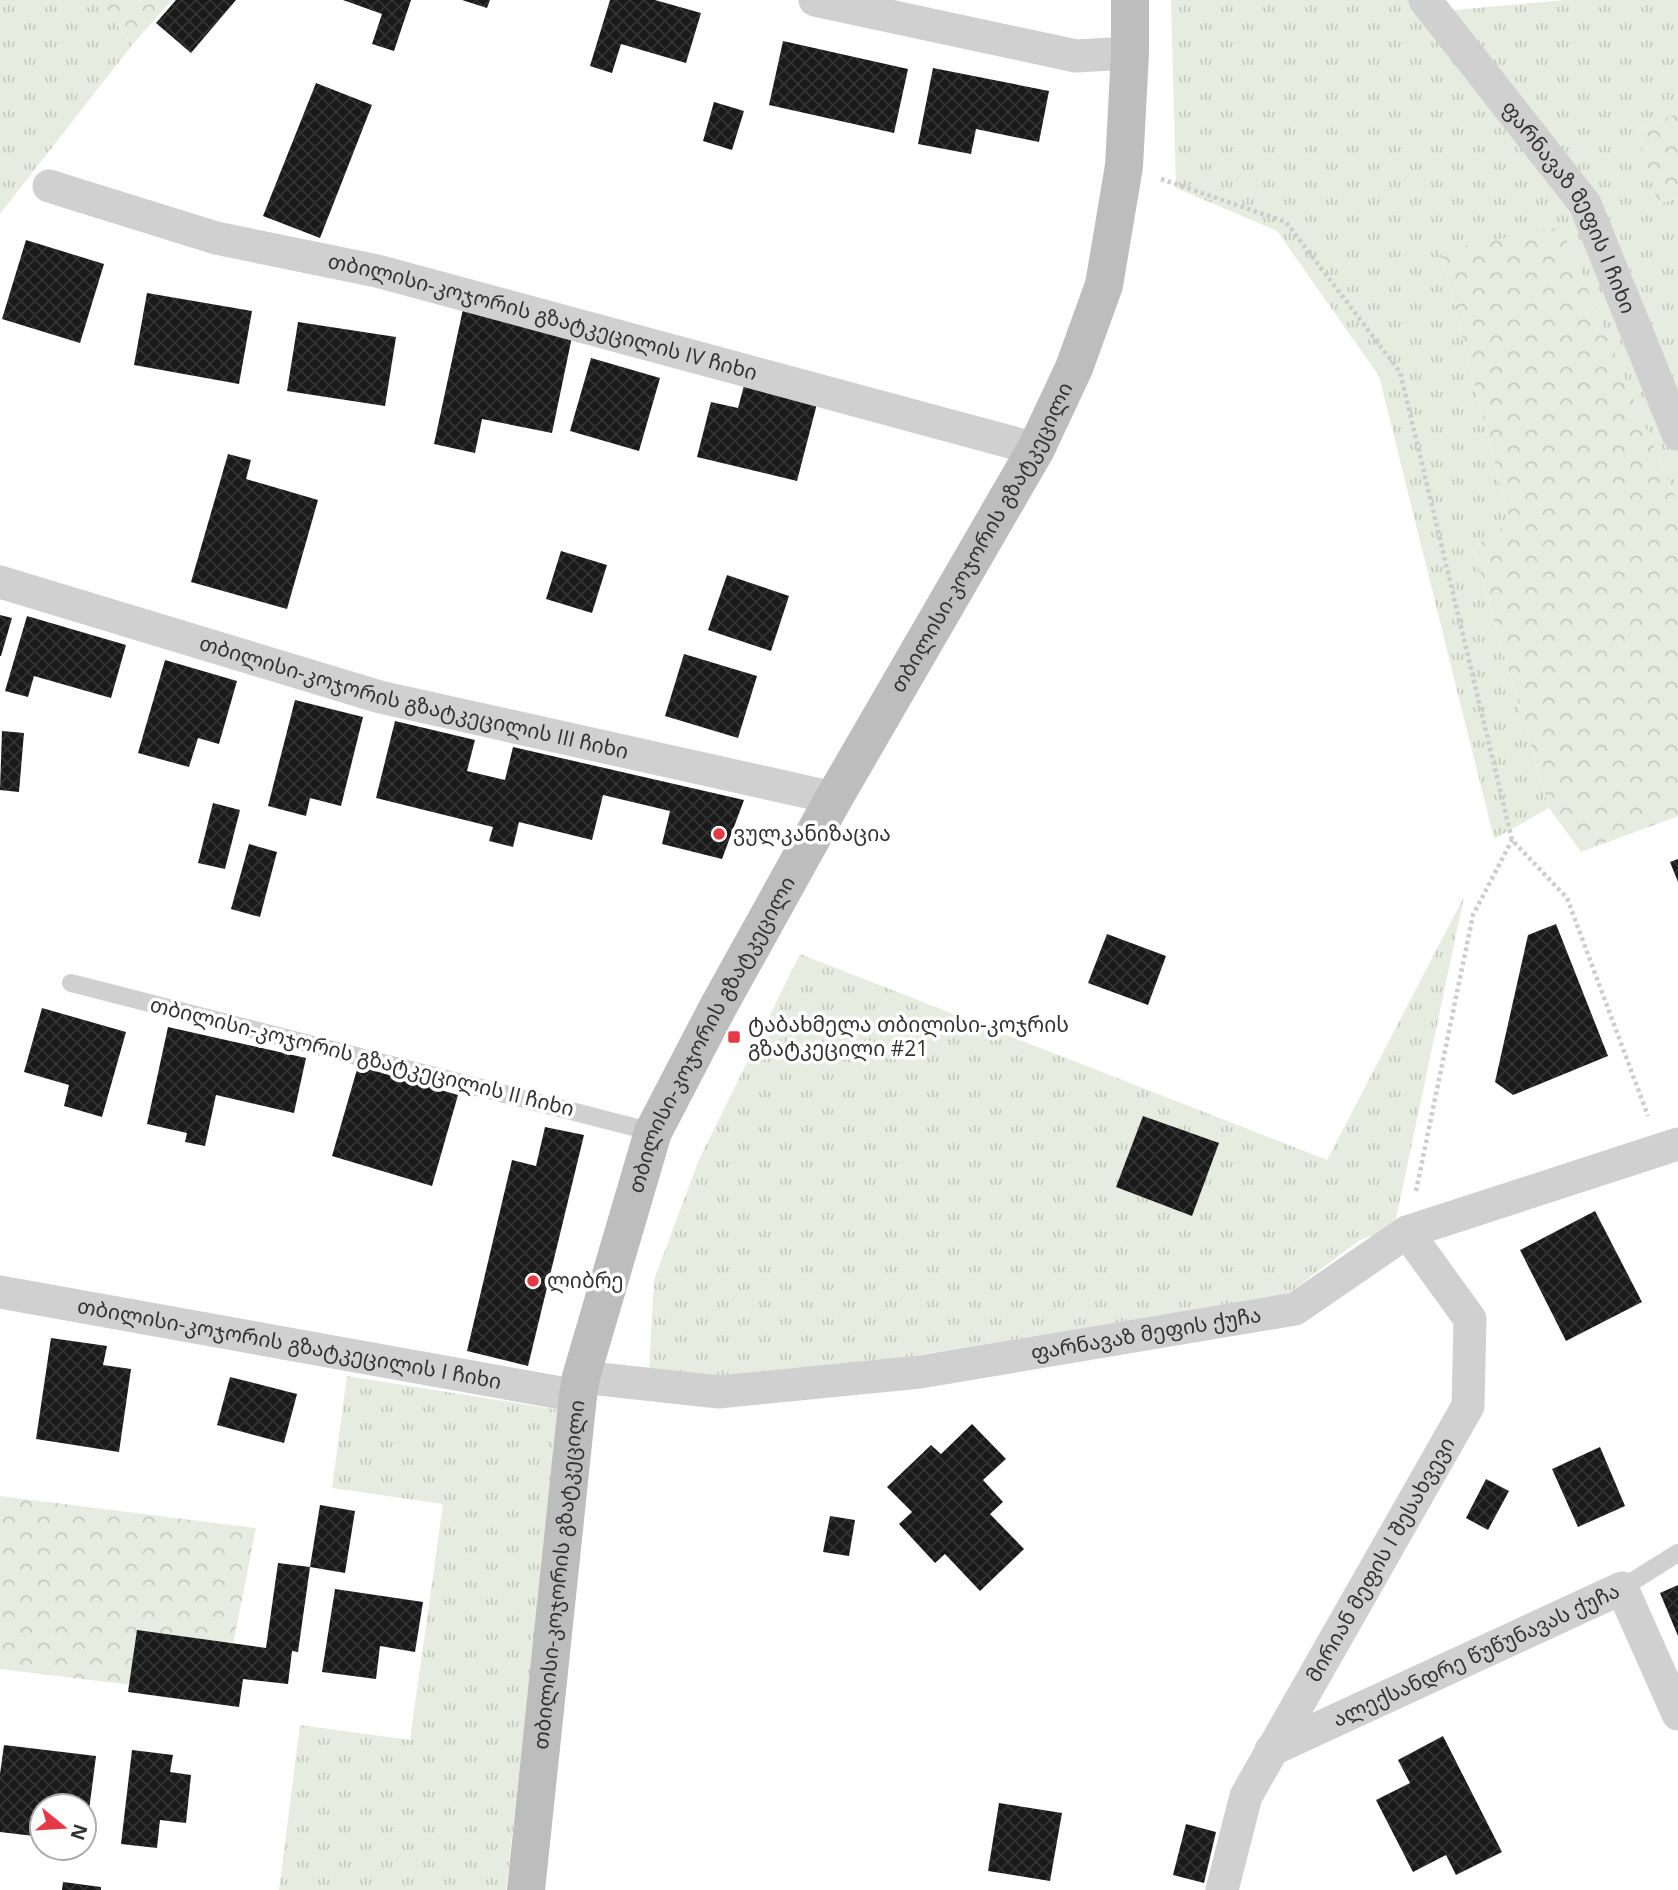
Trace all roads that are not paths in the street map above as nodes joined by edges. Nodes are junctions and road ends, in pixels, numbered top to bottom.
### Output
1 (815, 0) edge
2 (1130, 0) edge
3 (1425, 0) edge
4 (1130, 53) junction
5 (49, 187) dead end
6 (1678, 434) edge
7 (1036, 449) junction
8 (0, 582) edge
9 (834, 798) junction
10 (71, 983) dead end
11 (653, 1132) junction
12 (1670, 1147) edge
13 (1407, 1232) junction
14 (0, 1292) edge
15 (579, 1386) junction
16 (1678, 1553) edge
17 (1622, 1588) junction
18 (1678, 1714) edge
19 (1271, 1750) junction
20 (526, 1890) edge
21 (1222, 1890) edge

1 - 4 street
2 - 4 main road, თბილისი-კოჯორის გზატკეცილი
3 - 6 street, ფარნავაზ მეფის I ჩიხი
4 - 7 main road, თბილისი-კოჯორის გზატკეცილი
5 - 7 street, თბილისი-კოჯორის გზატკეცილის IV ჩიხი
7 - 9 main road, თბილისი-კოჯორის გზატკეცილი
8 - 9 street, თბილისი-კოჯორის გზატკეცილის III ჩიხი
9 - 11 main road, თბილისი-კოჯორის გზატკეცილი
10 - 11 lane, თბილისი-კოჯორის გზატკეცილის II ჩიხი
11 - 15 main road, თბილისი-კოჯორის გზატკეცილი
12 - 13 street, ფარნავაზ მეფის ქუჩა
13 - 15 street, ფარნავაზ მეფის ქუჩა
13 - 19 street, მირიან მეფის I შესახვევი
14 - 15 street, თბილისი-კოჯორის გზატკეცილის I ჩიხი
15 - 20 main road, თბილისი-კოჯორის გზატკეცილი
16 - 17 lane, ალექსანდრე წუწუნავას ქუჩა
17 - 18 street
17 - 19 street, ალექსანდრე წუწუნავას ქუჩა
19 - 21 street, მირიან მეფის I შესახვევი

